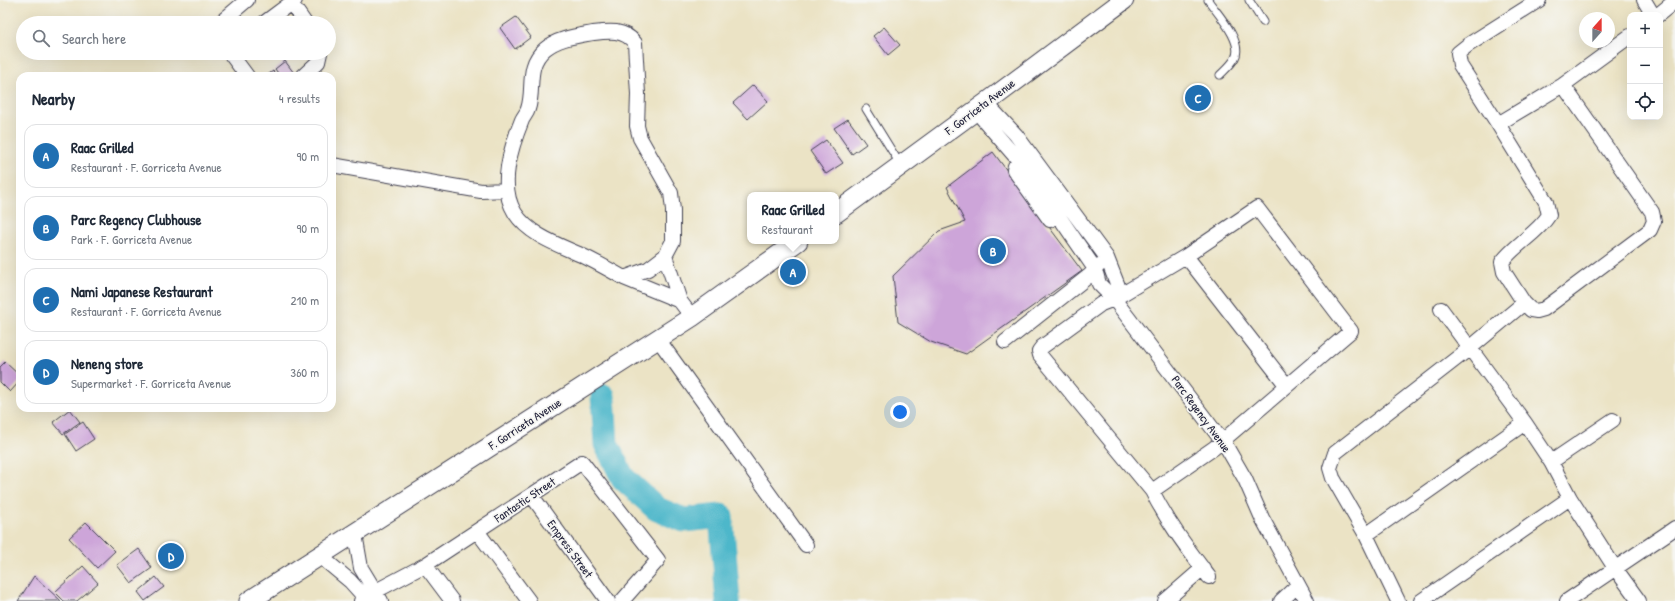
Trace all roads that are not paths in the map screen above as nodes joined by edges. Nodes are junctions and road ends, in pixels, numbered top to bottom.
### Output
1 (247, 0) edge
2 (1208, 0) edge
3 (1249, 0) edge
4 (1539, 0) edge
5 (1644, 0) edge
6 (1120, 1) edge
7 (1675, 1) edge
8 (293, 2) edge
9 (1651, 12) edge
10 (1662, 12) edge
11 (228, 16) edge
12 (274, 16) edge
13 (301, 16) edge
14 (1263, 22) dead end
15 (1627, 38) edge
16 (235, 60) edge
17 (318, 60) edge
18 (244, 72) edge
19 (307, 72) edge
20 (1220, 75) dead end
21 (1563, 85) junction
22 (981, 107) junction
23 (866, 109) dead end
24 (1498, 124) junction
25 (1025, 158) junction
26 (902, 166) junction
27 (336, 167) edge
28 (507, 190) junction
29 (839, 211) edge
30 (794, 244) edge
31 (665, 256) junction
32 (1186, 256) junction
33 (1107, 258) junction
34 (1093, 272) junction
35 (624, 278) junction
36 (1114, 299) junction
37 (680, 301) junction
38 (1524, 303) junction
39 (1441, 309) dead end
40 (692, 317) junction
41 (658, 339) junction
42 (1005, 342) dead end
43 (1470, 348) junction
44 (1288, 386) junction
45 (1613, 420) dead end
46 (1525, 423) junction
47 (1222, 442) junction
48 (1551, 462) junction
49 (1152, 491) junction
50 (532, 496) junction
51 (1570, 498) junction
52 (1675, 528) edge
53 (477, 531) junction
54 (355, 534) junction
55 (1366, 535) junction
56 (806, 545) dead end
57 (320, 556) junction
58 (425, 566) junction
59 (1615, 568) junction
60 (1298, 585) junction
61 (370, 599) edge
62 (249, 601) edge
63 (452, 601) edge
64 (529, 601) edge
65 (608, 601) edge
66 (622, 601) edge
67 (1165, 601) edge
68 (1281, 601) edge
69 (1307, 601) edge
70 (1398, 601) edge
71 (1421, 601) edge
72 (1567, 601) edge
73 (1639, 601) edge

1 - 11 street
2 - 20 lane
3 - 14 lane
4 - 24 street
5 - 9 street
6 - 22 main road, F. Gorriceta Avenue
7 - 10 street
8 - 12 street
8 - 13 street
15 - 21 street
16 - 18 street
17 - 19 street
21 - 24 street
21 - 38 street
22 - 25 street
22 - 26 main road, F. Gorriceta Avenue
23 - 26 lane
24 - 38 street
25 - 33 street
25 - 34 street, Parc Regency Avenue
26 - 29 main road, F. Gorriceta Avenue
27 - 28 street
28 - 31 street
28 - 35 street
30 - 40 main road, F. Gorriceta Avenue
31 - 35 street
31 - 37 street
32 - 36 street
32 - 44 street
32 - 44 street
33 - 34 street
33 - 36 street
34 - 36 street, Parc Regency Avenue
34 - 42 street
35 - 37 street
36 - 47 street, Parc Regency Avenue
36 - 49 street
37 - 40 street
38 - 43 street
39 - 43 street
40 - 41 main road, F. Gorriceta Avenue
41 - 54 main road, F. Gorriceta Avenue
41 - 56 street
43 - 46 street
43 - 55 street
44 - 47 street
45 - 48 street
46 - 48 street
46 - 55 street
47 - 49 street
47 - 60 street, Parc Regency Avenue
48 - 51 street
49 - 67 street
50 - 53 street, Fantastic Street
50 - 65 street, Empress Street
50 - 66 street, Fantastic Street
51 - 59 street
51 - 71 street
52 - 59 street
53 - 58 street, Fantastic Street
53 - 64 street
54 - 57 main road, F. Gorriceta Avenue
54 - 61 street
55 - 70 street
57 - 61 street
57 - 62 main road, F. Gorriceta Avenue
58 - 61 street, Fantastic Street
58 - 63 street
59 - 72 street
59 - 73 street
60 - 68 street
60 - 69 street, Parc Regency Avenue

